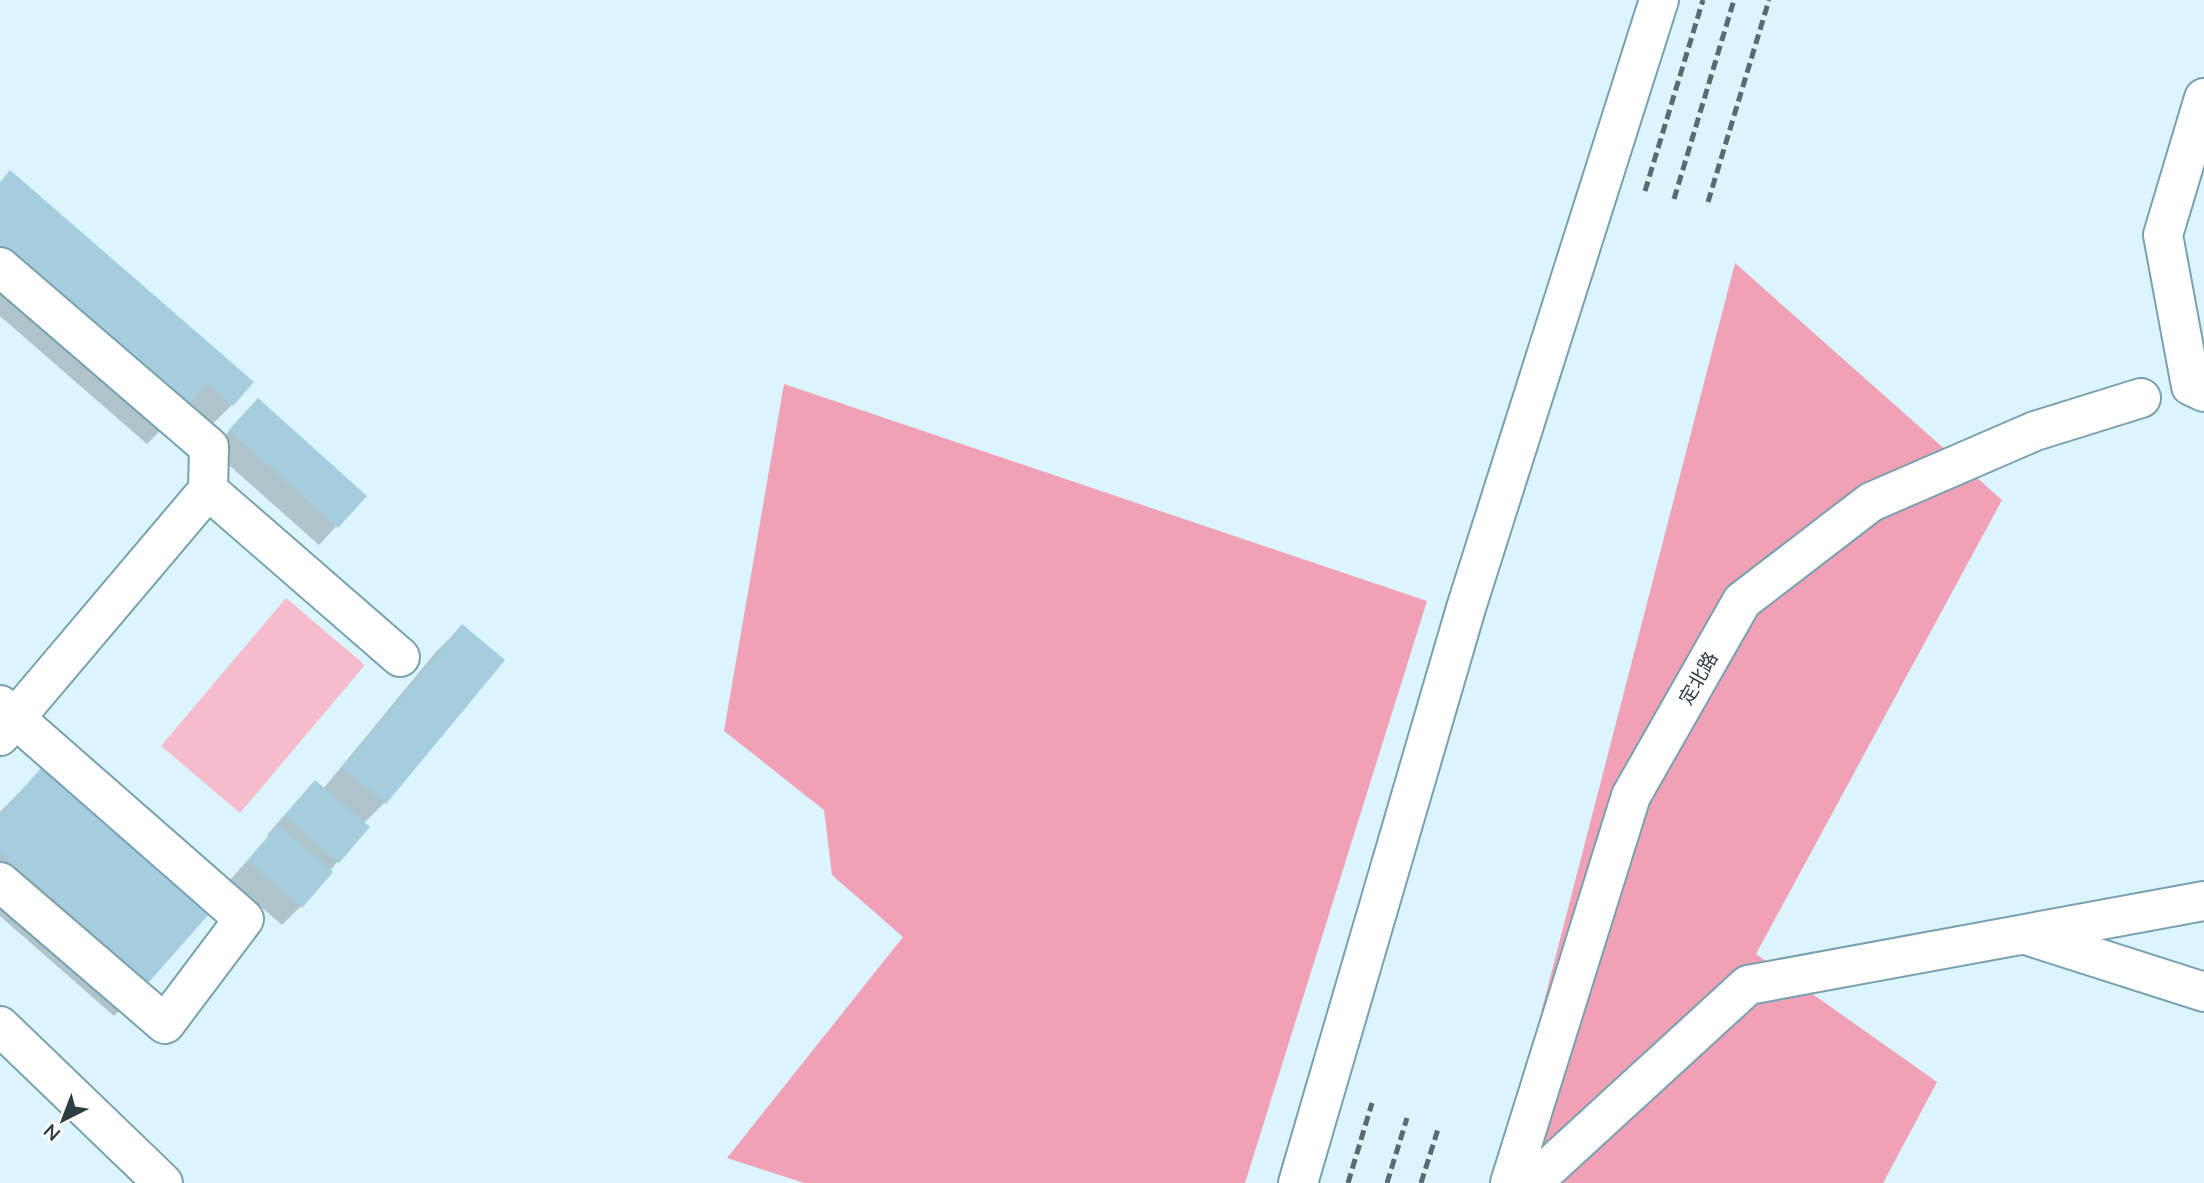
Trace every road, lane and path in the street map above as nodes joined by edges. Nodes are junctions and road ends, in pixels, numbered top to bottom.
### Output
1 (1659, 0) edge
2 (2204, 98) edge
3 (0, 267) edge
4 (2197, 389) edge
5 (2141, 398) dead end
6 (208, 490) junction
7 (400, 657) dead end
8 (5, 720) edge
9 (0, 882) edge
10 (2204, 901) edge
11 (2024, 934) junction
12 (2204, 992) edge
13 (0, 1026) edge
14 (163, 1183) edge
15 (1298, 1183) edge
16 (1510, 1183) edge
17 (1532, 1183) edge

1 - 15 street
2 - 4 street
3 - 6 street
5 - 16 street, 定北路
6 - 7 street
6 - 8 street
8 - 9 street
10 - 11 street
11 - 12 street
11 - 17 street
13 - 14 street

